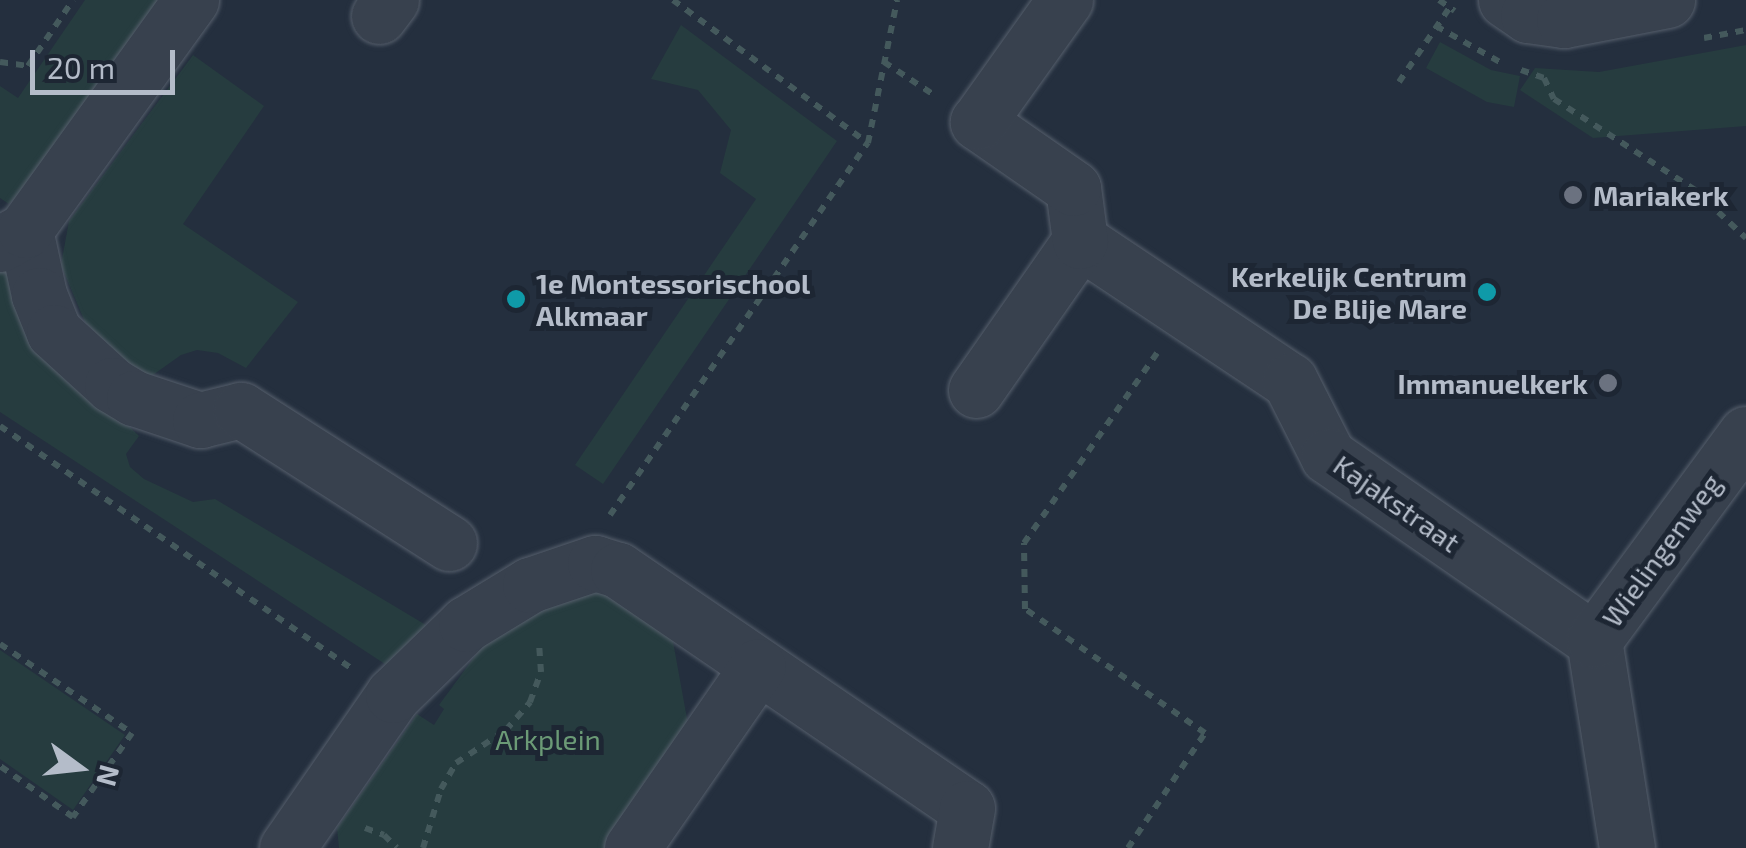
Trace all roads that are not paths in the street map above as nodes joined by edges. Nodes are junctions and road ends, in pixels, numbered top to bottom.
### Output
1 (192, 0) edge
2 (1066, 0) edge
3 (1506, 0) edge
4 (1667, 0) edge
5 (12, 237) edge
6 (1080, 242) junction
7 (976, 390) dead end
8 (1746, 434) edge
9 (448, 543) dead end
10 (1594, 640) junction
11 (758, 666) junction
12 (287, 848) edge
13 (632, 848) edge
14 (960, 848) edge
15 (1628, 848) edge

1 - 5 street
2 - 6 street
3 - 4 street
5 - 9 street
6 - 7 street
6 - 10 street, Kajakstraat
8 - 10 street, Wielingenweg
10 - 15 street, Wielingenweg
11 - 12 street
11 - 13 street
11 - 14 street

